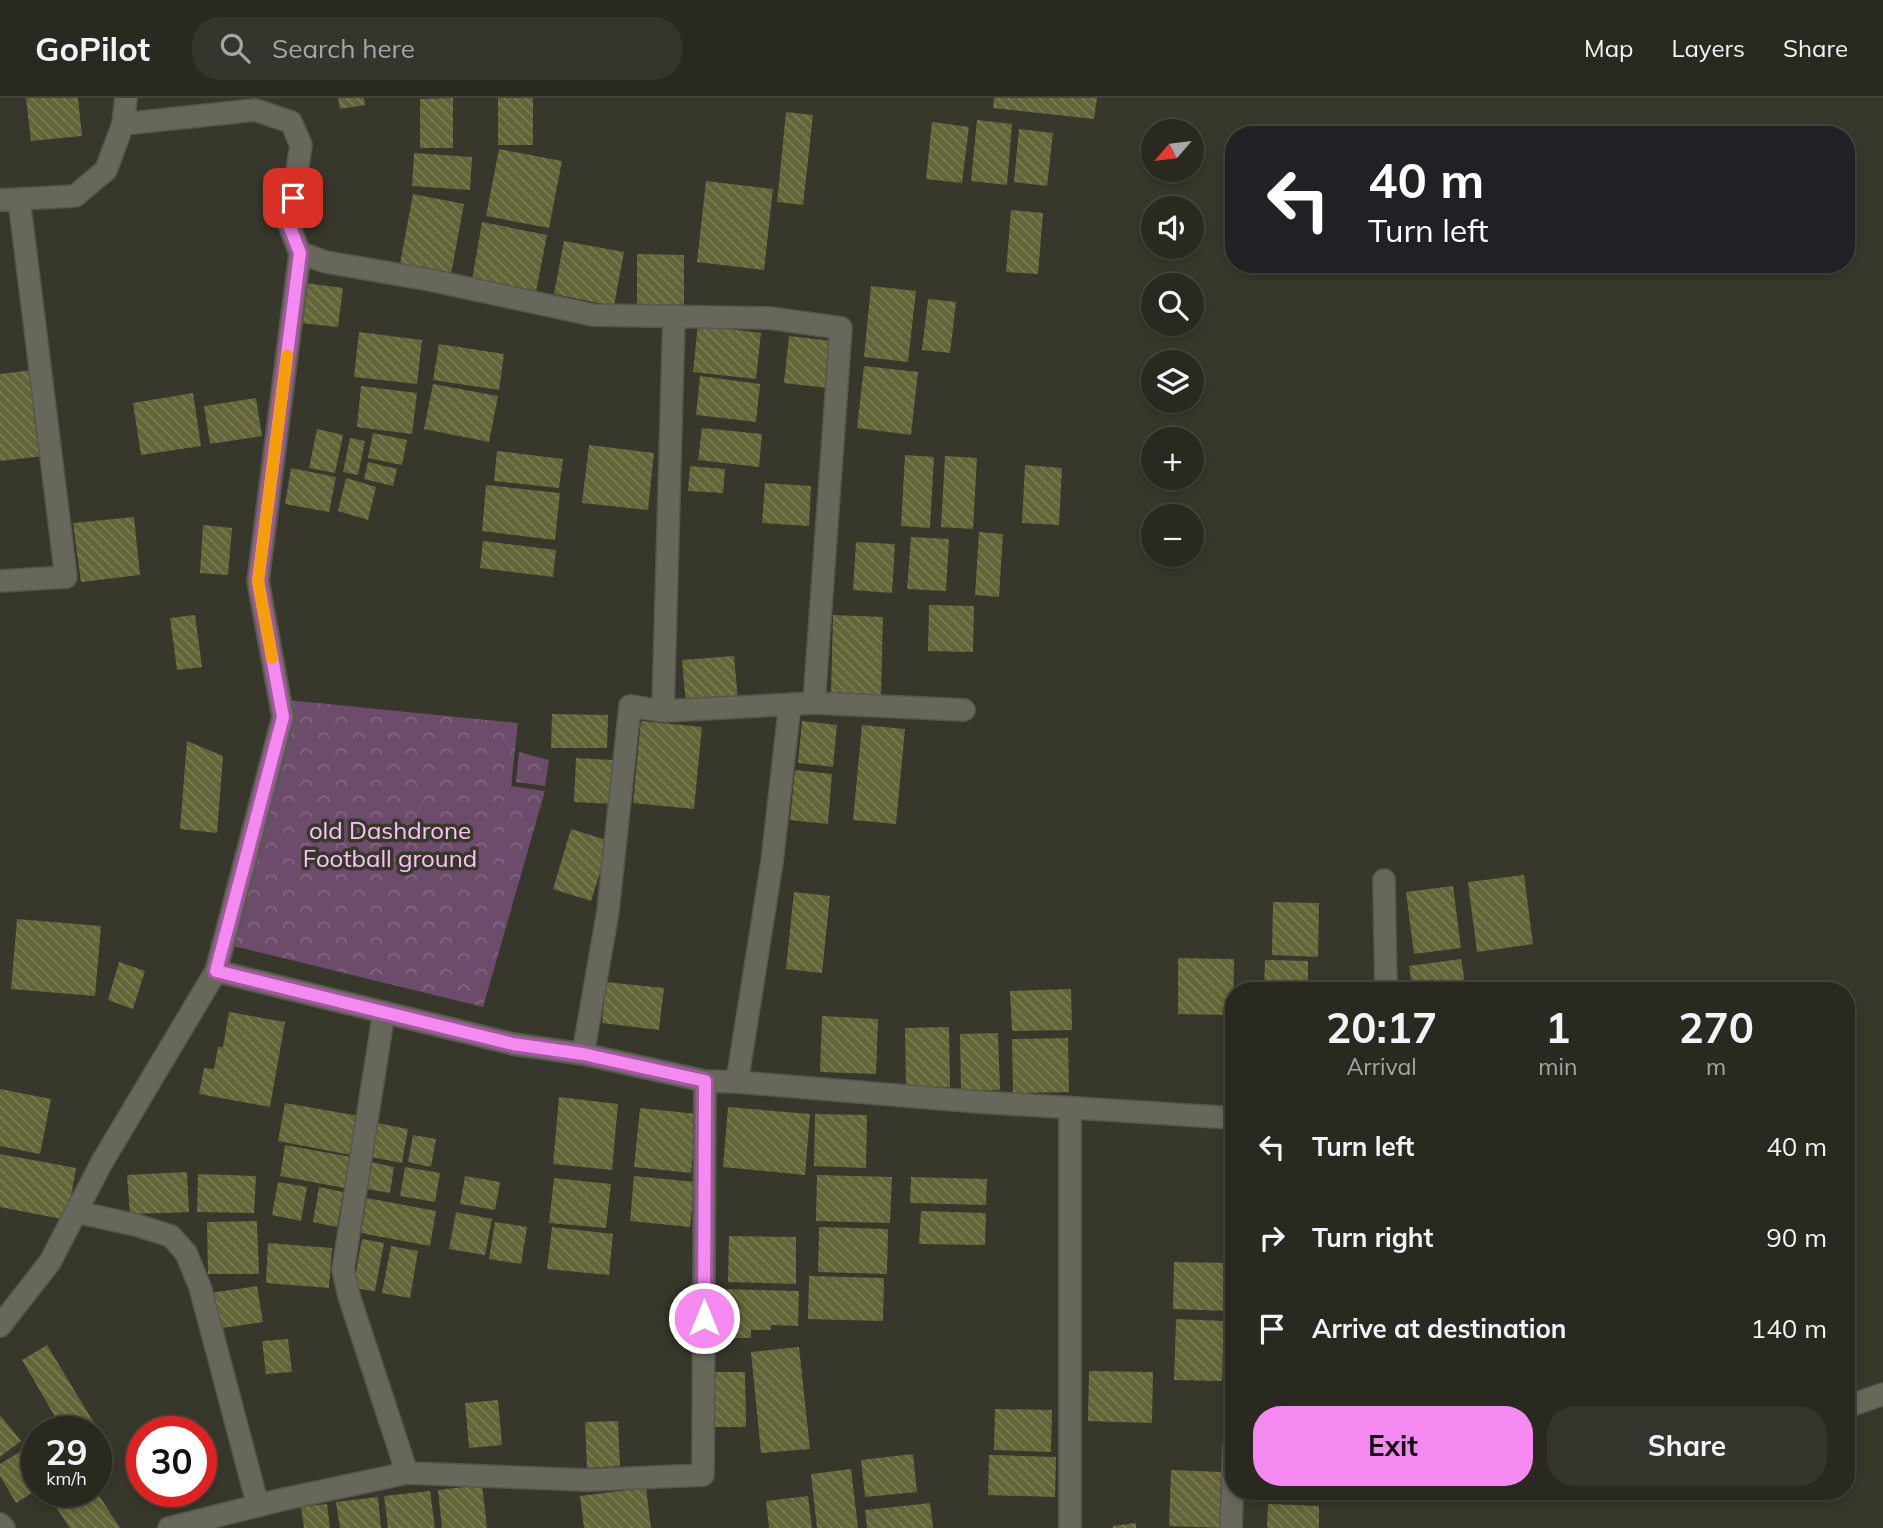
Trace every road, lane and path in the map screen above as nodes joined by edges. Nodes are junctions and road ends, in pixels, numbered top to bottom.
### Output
1 (125, 98) edge
2 (123, 124) junction
3 (10, 200) edge
4 (300, 253) junction
5 (674, 316) junction
6 (0, 581) edge
7 (814, 703) junction
8 (790, 704) junction
9 (964, 710) dead end
10 (663, 711) junction
11 (1384, 880) dead end
12 (216, 971) junction
13 (1386, 982) edge
14 (384, 1012) junction
15 (583, 1054) junction
16 (705, 1081) junction
17 (737, 1082) junction
18 (1070, 1108) junction
19 (1225, 1117) edge
20 (76, 1212) junction
21 (0, 1326) edge
22 (1883, 1394) edge
23 (1855, 1404) edge
24 (407, 1473) junction
25 (1232, 1500) edge
26 (258, 1506) junction
27 (0, 1524) edge
28 (4, 1528) edge
29 (169, 1528) edge
30 (1070, 1528) edge
31 (1231, 1528) edge

1 - 2 street
2 - 3 street
2 - 4 street
3 - 6 street
4 - 5 street
4 - 12 street
5 - 7 street
5 - 10 street
7 - 8 street
7 - 9 street
8 - 10 street
8 - 17 street
10 - 15 street
11 - 13 street
12 - 14 street
12 - 20 street
14 - 15 street
14 - 24 street
15 - 16 street
16 - 17 street
16 - 24 street
17 - 18 street
18 - 19 street
18 - 30 street
20 - 21 street
20 - 26 street
22 - 23 street
24 - 26 street
25 - 31 street
26 - 29 street
27 - 28 street

